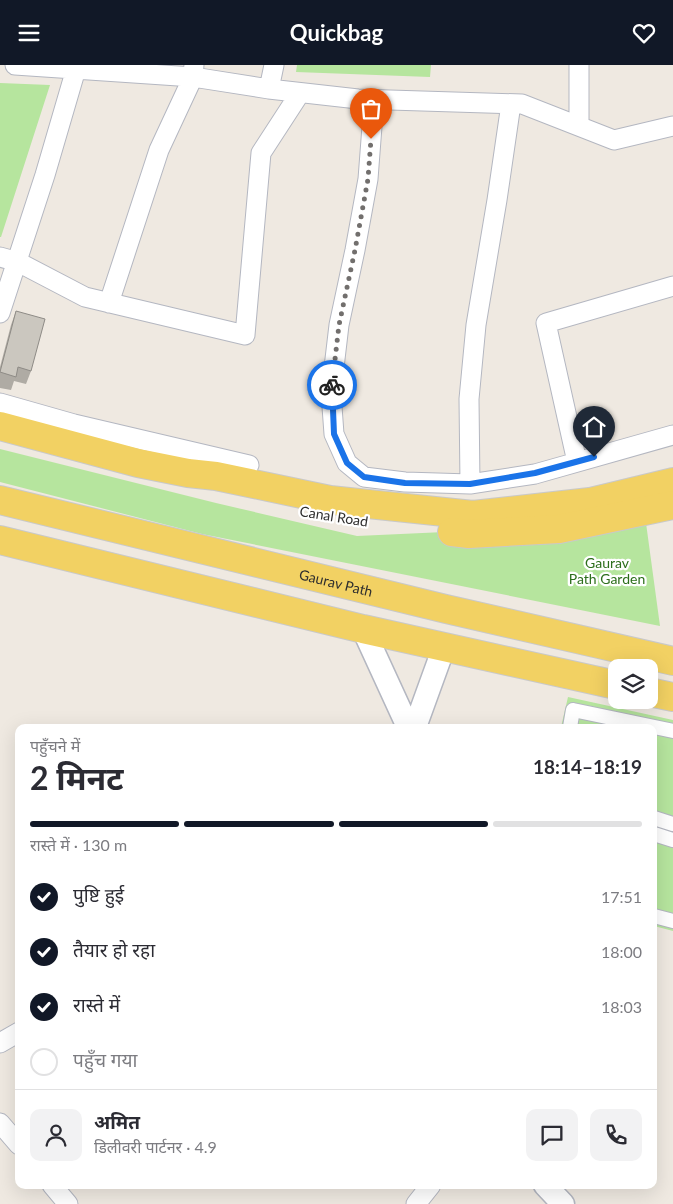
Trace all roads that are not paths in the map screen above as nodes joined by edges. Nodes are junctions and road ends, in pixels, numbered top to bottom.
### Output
1 (15, 65) edge
2 (274, 65) edge
3 (579, 65) edge
4 (76, 69) junction
5 (194, 71) edge
6 (269, 89) junction
7 (300, 93) junction
8 (374, 100) junction
9 (512, 104) junction
10 (673, 126) edge
11 (579, 127) junction
12 (9, 259) edge
13 (673, 286) edge
14 (109, 303) junction
15 (0, 313) edge
16 (0, 403) edge
17 (0, 426) edge
18 (673, 435) edge
19 (0, 445) edge
20 (577, 462) junction
21 (249, 465) dead end
22 (673, 482) edge
23 (470, 484) junction
24 (0, 500) edge
25 (673, 505) edge
26 (0, 540) edge
27 (363, 629) junction
28 (444, 647) junction
29 (673, 661) edge
30 (608, 683) edge
31 (658, 694) edge
32 (673, 697) edge
33 (407, 724) edge
34 (416, 724) edge
35 (571, 724) edge
36 (640, 724) edge
37 (657, 728) edge
38 (673, 731) edge
39 (657, 819) edge
40 (673, 824) edge
41 (657, 835) edge
42 (673, 840) edge
43 (657, 917) edge
44 (673, 921) edge
45 (15, 1034) edge
46 (0, 1043) edge
47 (55, 1189) edge
48 (428, 1189) edge
49 (549, 1189) edge
50 (68, 1204) edge
51 (416, 1204) edge
52 (563, 1204) edge

1 - 4 street
2 - 6 street
3 - 11 street
4 - 5 street
4 - 12 street
5 - 6 street
5 - 14 street
6 - 7 street
7 - 8 street
7 - 14 street
8 - 9 street
8 - 23 street
9 - 11 street
9 - 23 street
10 - 11 street
12 - 14 street
12 - 15 street
13 - 20 street
16 - 21 street
17 - 22 main road
18 - 20 street
19 - 25 main road, Canal Road
20 - 23 street
24 - 29 main road, Gaurav Path
26 - 27 main road
27 - 28 main road
27 - 33 street
28 - 30 main road
28 - 34 street
31 - 32 main road
35 - 36 street
37 - 38 street
39 - 40 street
41 - 42 street
43 - 44 street
45 - 46 street
47 - 50 street
48 - 51 street
49 - 52 street

